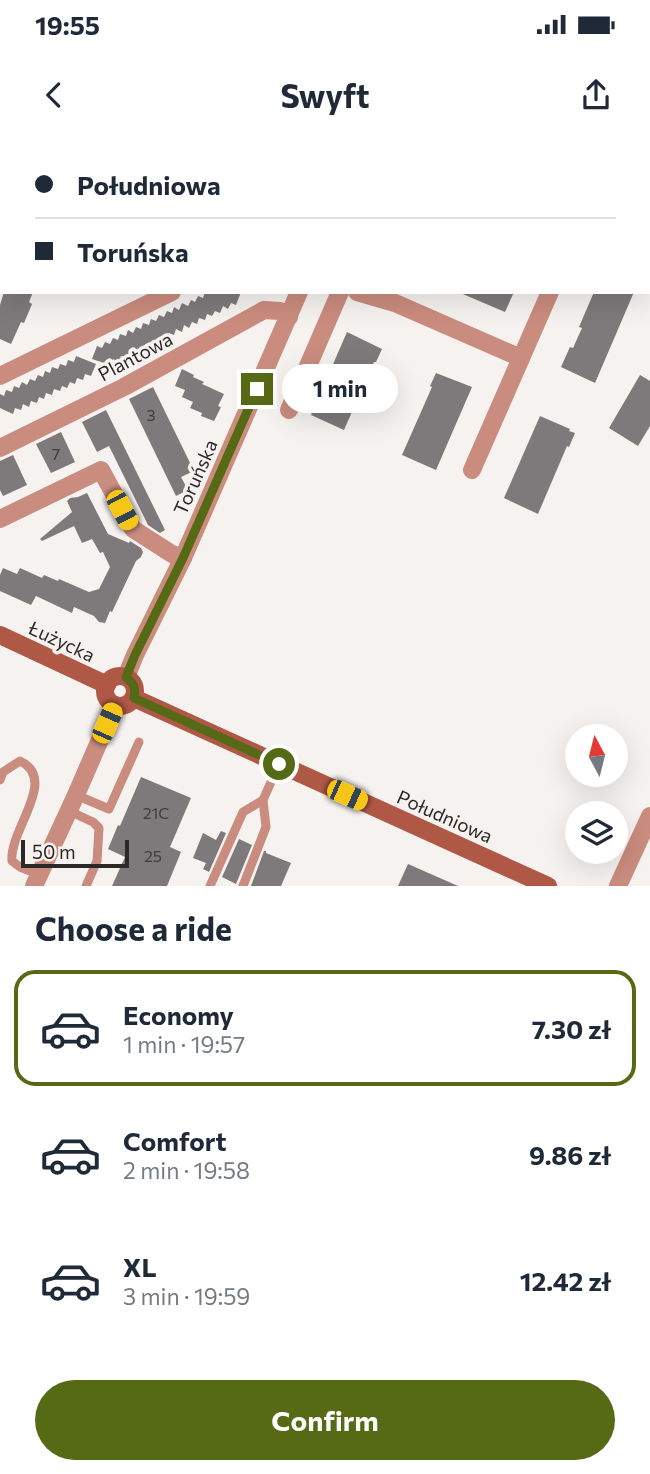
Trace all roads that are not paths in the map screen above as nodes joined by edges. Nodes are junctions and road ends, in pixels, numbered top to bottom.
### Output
1 (164, 294) edge
2 (298, 294) edge
3 (339, 294) edge
4 (364, 294) edge
5 (549, 294) edge
6 (138, 300) edge
7 (289, 317) junction
8 (521, 358) junction
9 (0, 376) edge
10 (289, 410) dead end
11 (0, 449) edge
12 (472, 470) dead end
13 (0, 519) edge
14 (183, 558) junction
15 (0, 635) edge
16 (126, 677) junction
17 (107, 685) junction
18 (134, 698) junction
19 (115, 705) junction
20 (139, 742) dead end
21 (279, 764) junction
22 (0, 780) edge
23 (263, 800) junction
24 (72, 803) junction
25 (650, 816) edge
26 (37, 880) edge
27 (539, 884) edge
28 (86, 886) edge
29 (210, 886) edge
30 (243, 886) edge
31 (618, 886) edge

1 - 6 street
2 - 7 street, Toruńska
3 - 10 street
4 - 8 street
5 - 8 street
6 - 9 street
7 - 11 street, Plantowa
7 - 14 street, Toruńska
8 - 12 street
13 - 14 street
14 - 16 street, Toruńska
15 - 17 street, Łużycka
16 - 17 street
16 - 18 street
17 - 19 street
18 - 19 street
18 - 21 street, Południowa
19 - 24 street
20 - 24 lane
21 - 23 lane
21 - 27 street, Południowa
22 - 26 lane
23 - 29 lane
23 - 30 lane
24 - 26 street
24 - 28 lane
25 - 31 street

